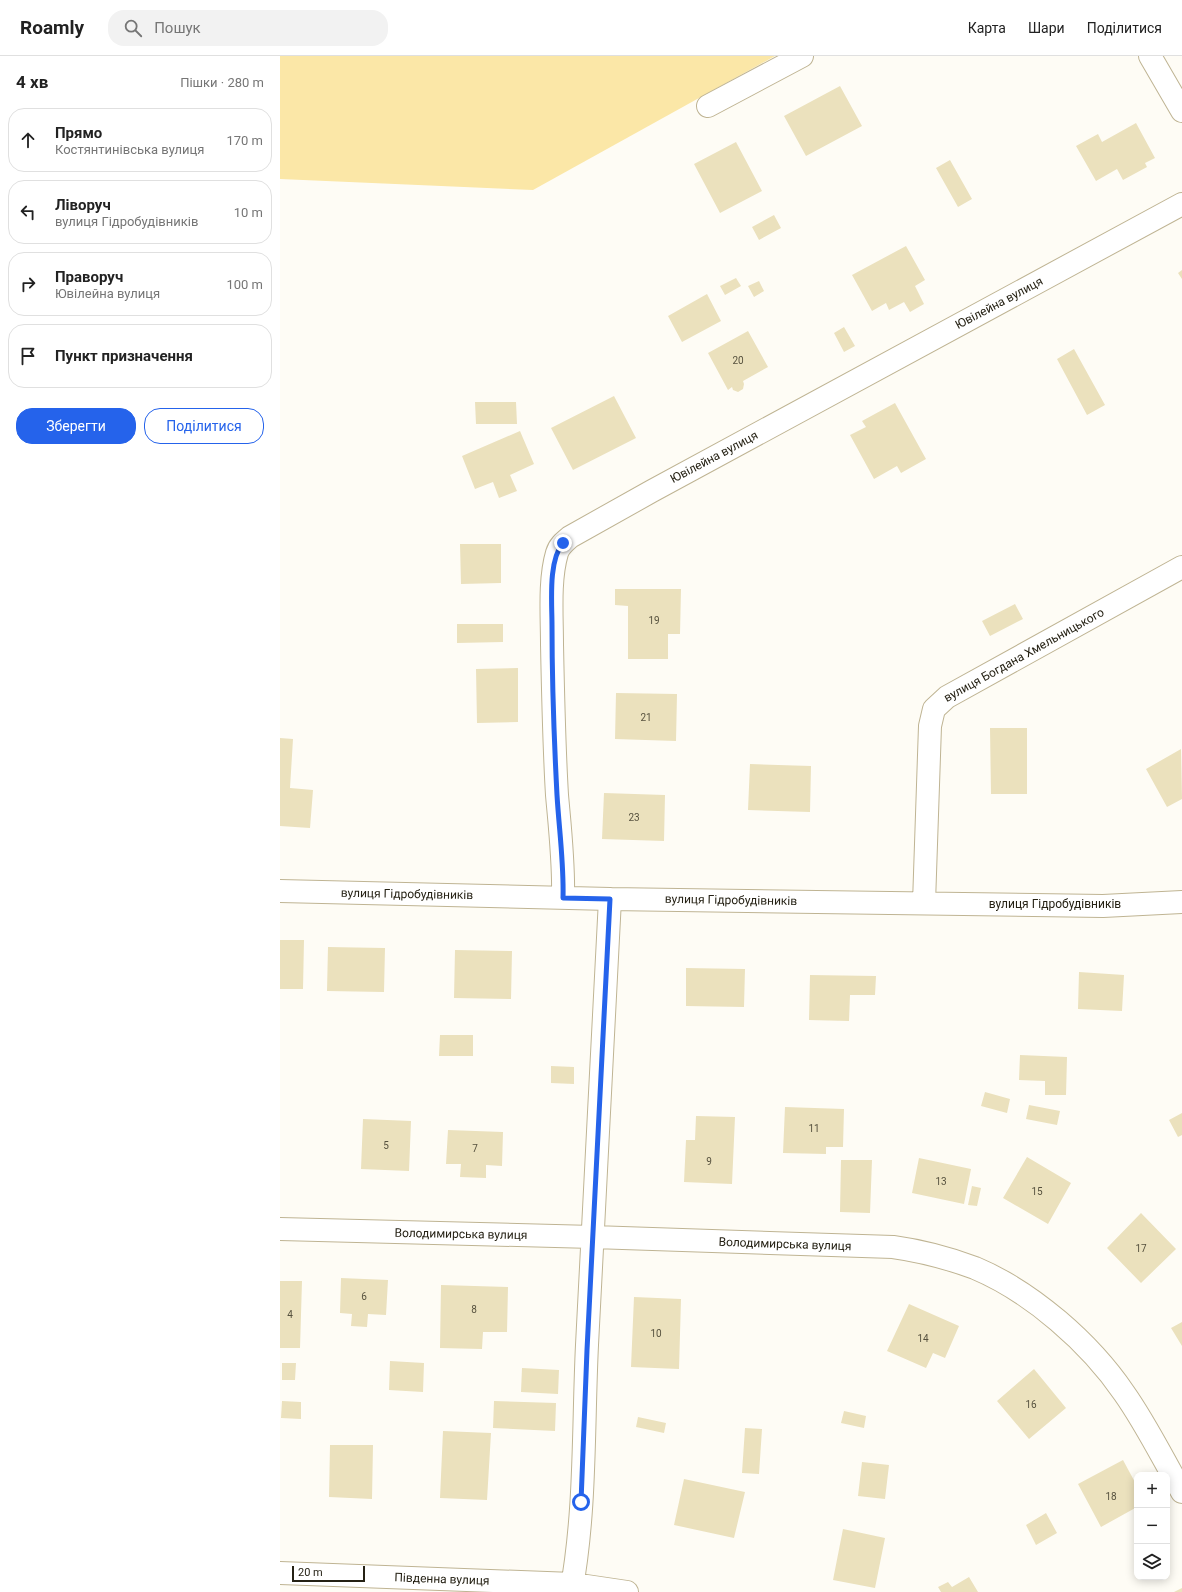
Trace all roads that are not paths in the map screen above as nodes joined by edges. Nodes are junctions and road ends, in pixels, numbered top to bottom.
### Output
1 (802, 56) edge
2 (1150, 56) edge
3 (708, 106) dead end
4 (1182, 111) edge
5 (1182, 204) edge
6 (1182, 567) edge
7 (280, 891) edge
8 (563, 898) junction
9 (610, 899) junction
10 (1182, 902) edge
11 (924, 903) junction
12 (280, 1229) edge
13 (593, 1237) junction
14 (1182, 1492) edge
15 (280, 1573) edge
16 (572, 1588) edge
17 (627, 1592) edge

1 - 3 street
2 - 4 street
5 - 8 street, Ювілейна вулиця
6 - 11 street, вулиця Богдана Хмельницького
7 - 8 street, вулиця Гідробудівників
8 - 9 street, вулиця Гідробудівників
9 - 11 street, вулиця Гідробудівників
9 - 13 street
10 - 11 street, вулиця Гідробудівників
12 - 13 street, Володимирська вулиця
13 - 14 street, Володимирська вулиця
13 - 16 street
15 - 16 street, Південна вулиця
16 - 17 street, Південна вулиця

